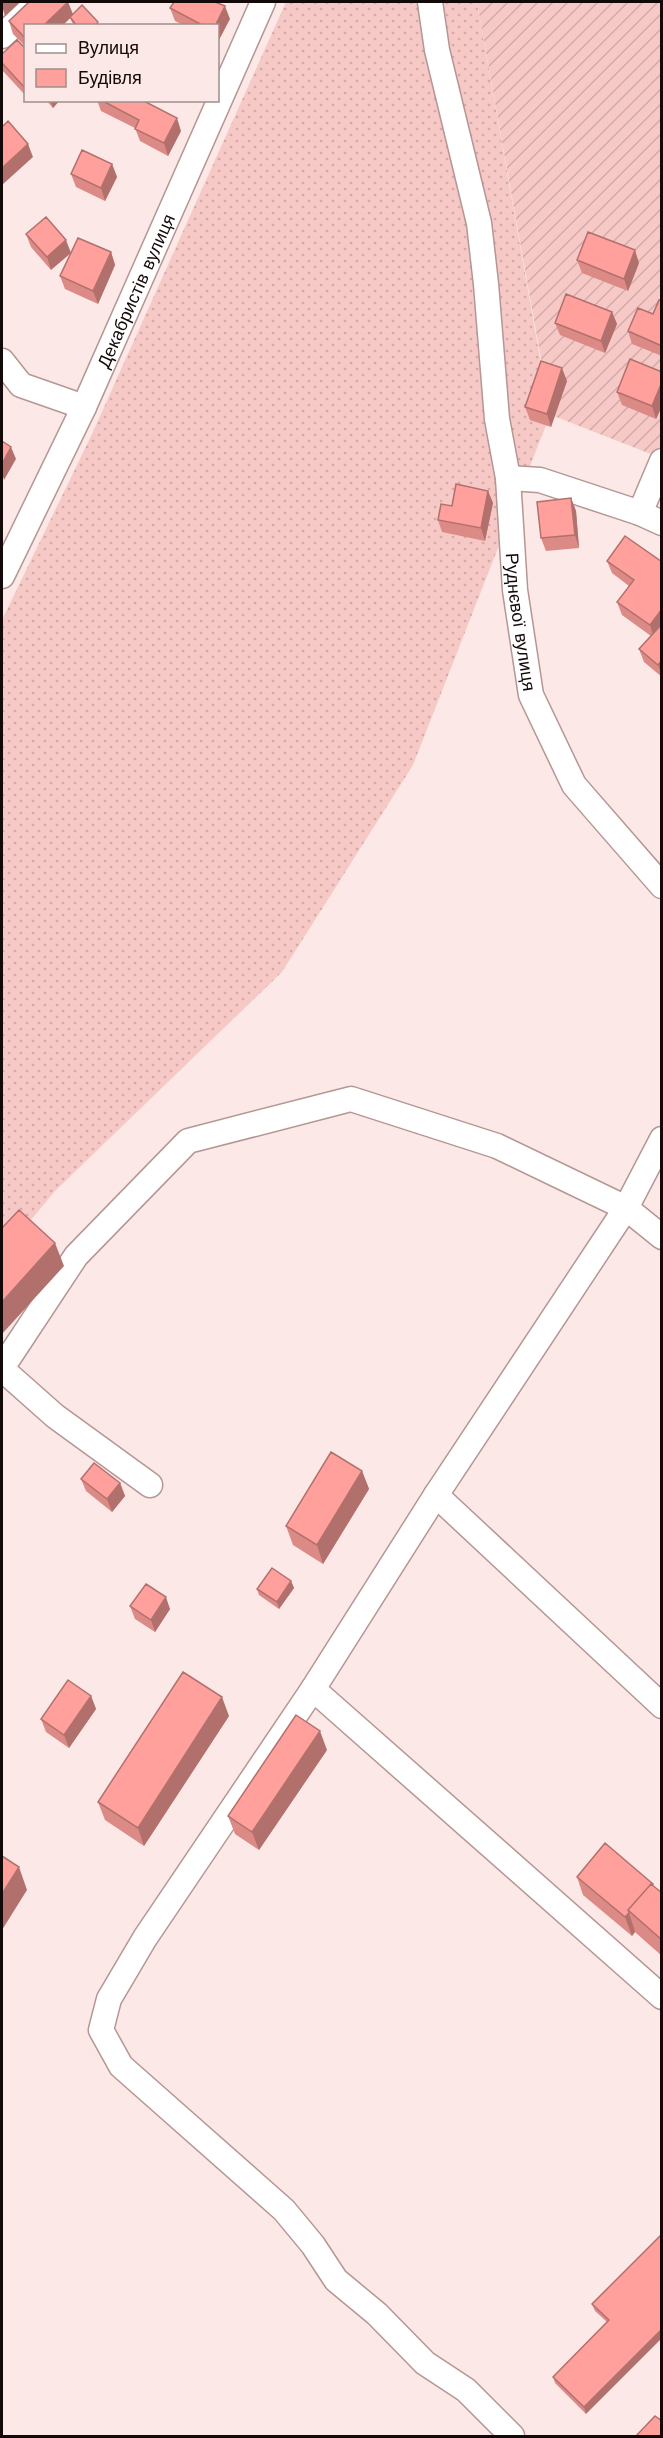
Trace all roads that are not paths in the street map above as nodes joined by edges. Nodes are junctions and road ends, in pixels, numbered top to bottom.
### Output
1 (38, 2) edge
2 (263, 2) edge
3 (430, 2) edge
4 (2, 36) edge
5 (219, 102) edge
6 (219, 102) edge
7 (2, 361) edge
8 (84, 407) junction
9 (662, 461) edge
10 (508, 478) junction
11 (651, 518) edge
12 (2, 576) edge
13 (662, 886) edge
14 (662, 1139) edge
15 (626, 1208) junction
16 (662, 1238) edge
17 (2, 1369) edge
18 (150, 1485) dead end
19 (436, 1495) junction
20 (313, 1689) junction
21 (662, 1706) edge
22 (662, 1997) edge
23 (512, 2436) edge

1 - 4 street
2 - 6 street, Декабристів вулиця
3 - 10 street, Руднєвої вулиця
5 - 8 street, Декабристів вулиця
7 - 8 street
8 - 12 street, Декабристів вулиця
9 - 11 street
10 - 11 street
10 - 13 street, Руднєвої вулиця
14 - 15 street
15 - 16 street
15 - 17 street
15 - 19 street
17 - 18 street
19 - 20 street
19 - 21 street
20 - 22 street
20 - 23 street

